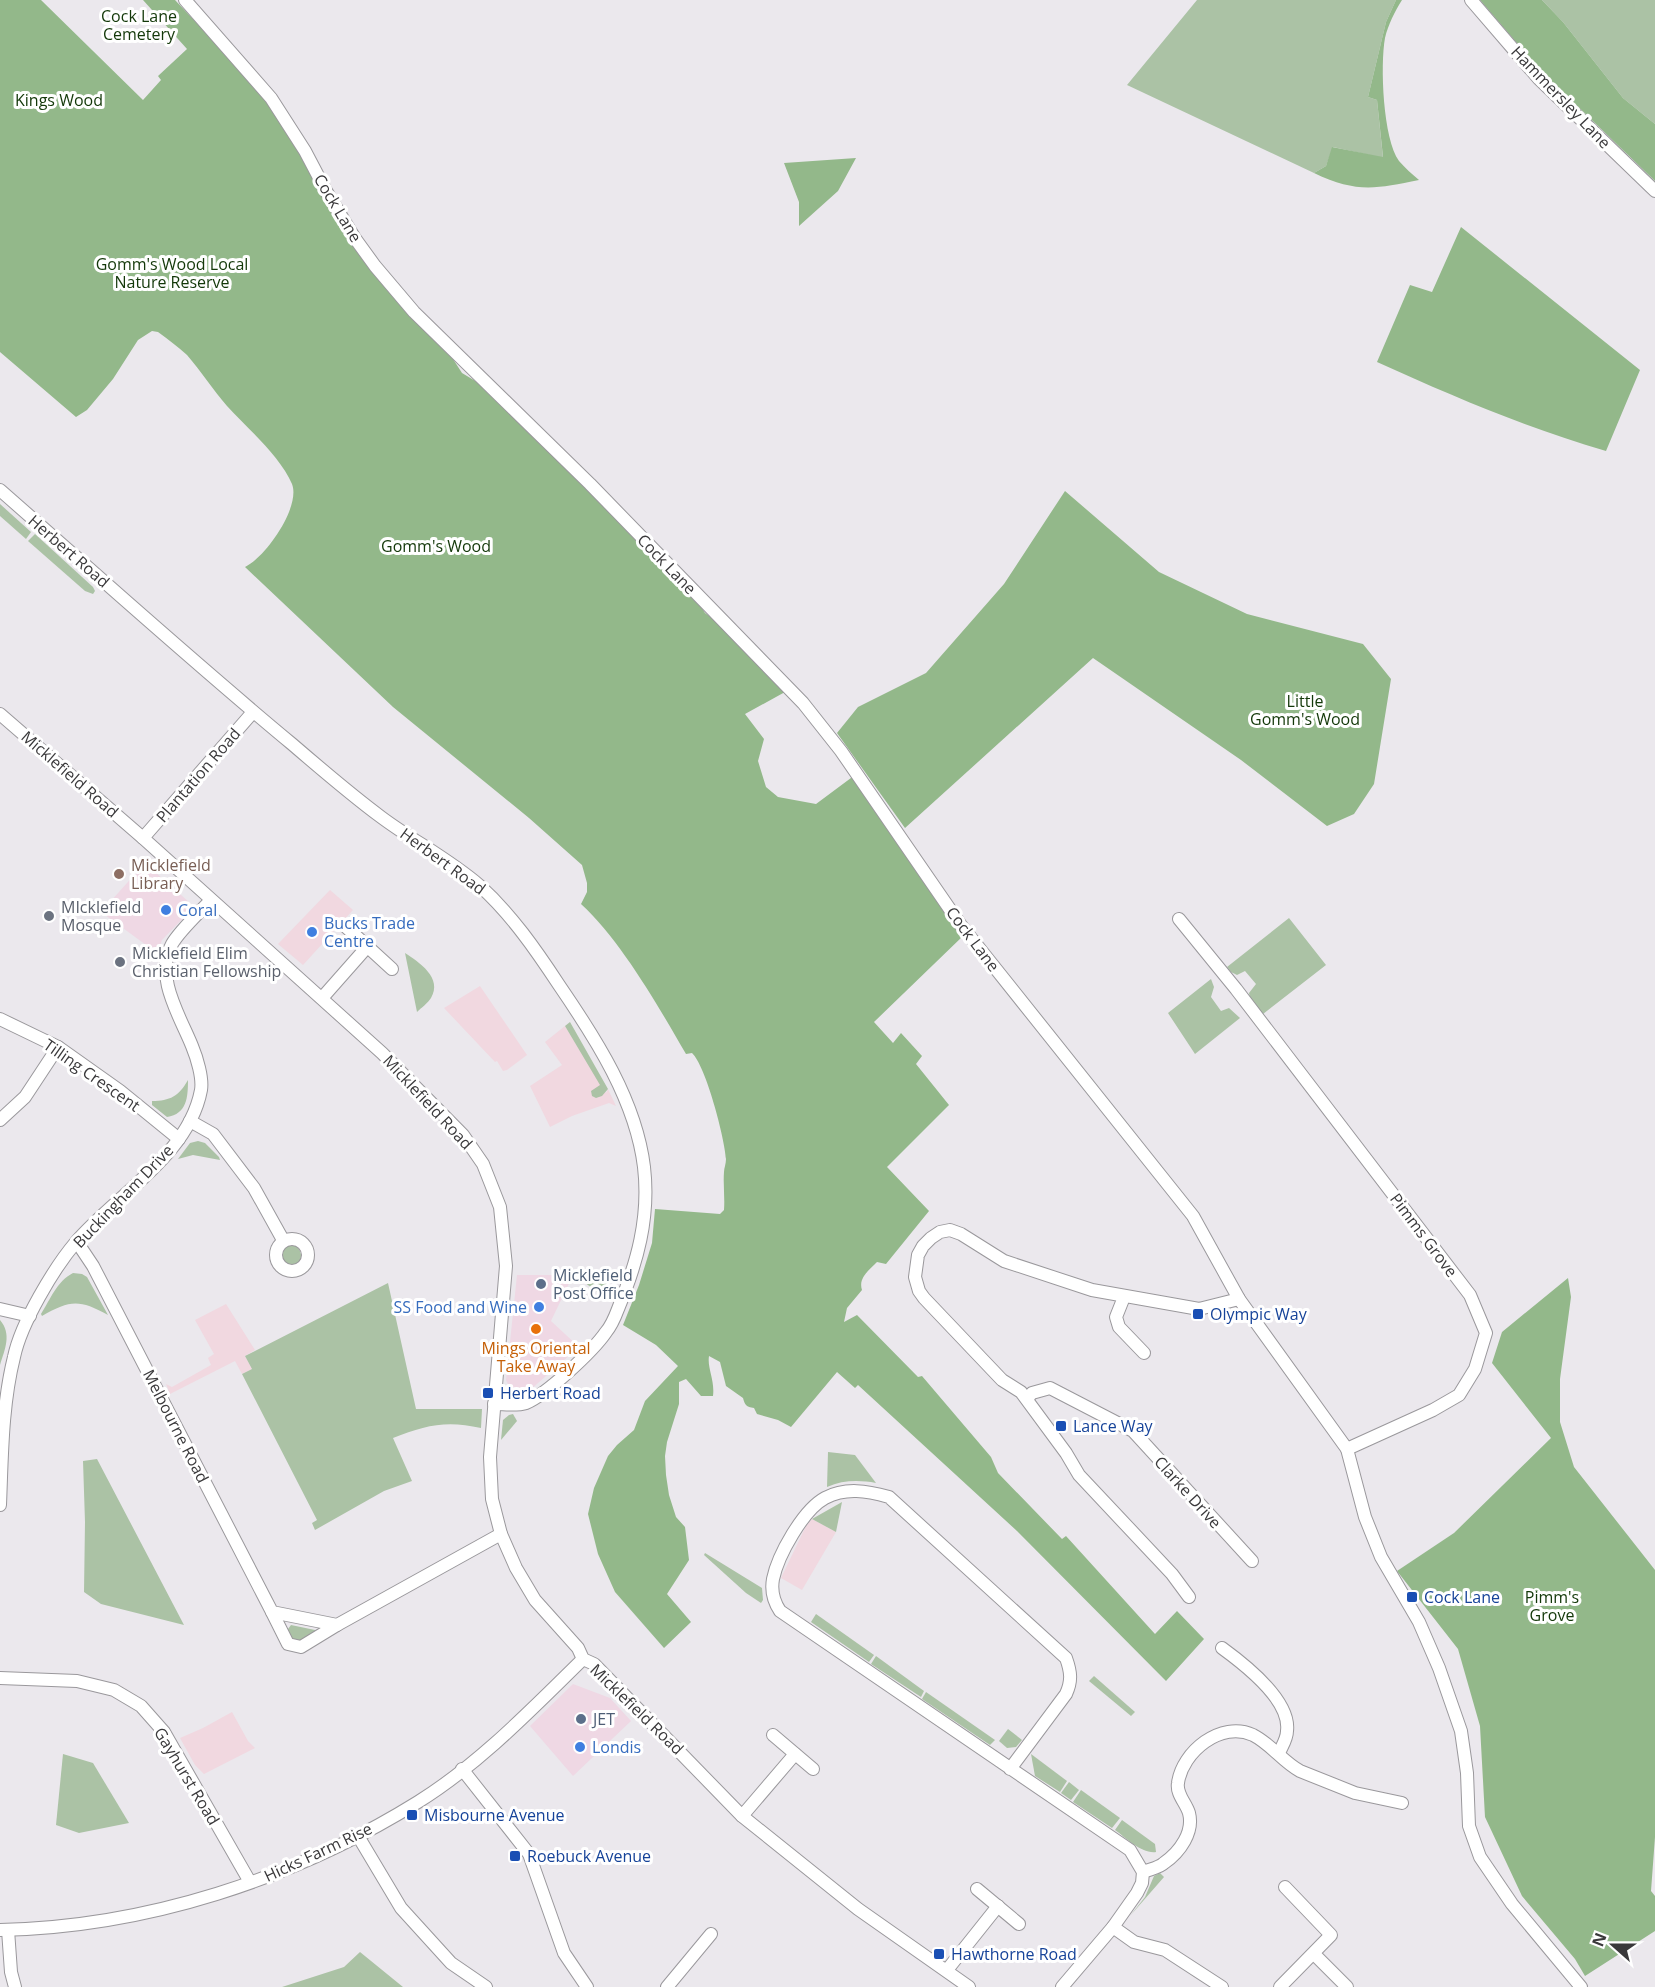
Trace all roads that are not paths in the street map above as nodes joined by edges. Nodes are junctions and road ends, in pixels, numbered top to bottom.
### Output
1 (185, 0) edge
2 (1471, 0) edge
3 (1655, 191) edge
4 (0, 490) edge
5 (253, 712) junction
6 (0, 714) edge
7 (143, 838) junction
8 (211, 900) junction
9 (1179, 919) dead end
10 (345, 926) dead end
11 (367, 947) junction
12 (392, 969) dead end
13 (322, 998) junction
14 (0, 1019) edge
15 (58, 1047) junction
16 (0, 1120) edge
17 (190, 1120) junction
18 (179, 1139) junction
19 (284, 1240) dead end
20 (77, 1242) junction
21 (1124, 1297) junction
22 (1239, 1299) junction
23 (0, 1309) edge
24 (30, 1316) junction
25 (1144, 1353) dead end
26 (1027, 1399) junction
27 (494, 1404) junction
28 (1347, 1449) junction
29 (0, 1505) edge
30 (501, 1534) junction
31 (1252, 1561) dead end
32 (1189, 1597) dead end
33 (272, 1612) junction
34 (337, 1625) junction
35 (1222, 1648) dead end
36 (583, 1659) junction
37 (0, 1678) edge
38 (773, 1735) dead end
39 (1279, 1753) junction
40 (795, 1754) junction
41 (462, 1769) junction
42 (813, 1769) dead end
43 (1010, 1769) junction
44 (1402, 1803) dead end
45 (742, 1816) junction
46 (358, 1836) junction
47 (1143, 1872) junction
48 (250, 1882) junction
49 (1285, 1887) dead end
50 (977, 1889) dead end
51 (998, 1906) junction
52 (1019, 1924) dead end
53 (1113, 1927) junction
54 (4, 1930) edge
55 (711, 1934) dead end
56 (1314, 1954) junction
57 (947, 1970) junction
58 (15, 1987) edge
59 (486, 1987) edge
60 (587, 1987) edge
61 (667, 1987) edge
62 (969, 1987) edge
63 (1062, 1987) edge
64 (1222, 1987) edge
65 (1280, 1987) edge
66 (1347, 1987) edge
67 (1581, 1987) edge

1 - 22 street, Cock Lane
2 - 3 street, Hammersley Lane
4 - 5 street, Herbert Road
5 - 7 street, Plantation Road
5 - 27 street, Herbert Road
6 - 7 street, Micklefield Road
7 - 8 street, Micklefield Road
8 - 13 street, Micklefield Road
8 - 17 street, Buckingham Drive
9 - 28 street, Pimms Grove
10 - 11 street
11 - 12 street
11 - 13 street
13 - 27 street, Micklefield Road
14 - 15 street, Tilling Crescent
15 - 16 street
15 - 18 street, Tilling Crescent
17 - 18 street, Buckingham Drive
17 - 19 street
18 - 20 street, Buckingham Drive
20 - 24 street, Buckingham Drive
20 - 33 street, Melbourne Road
21 - 22 street
21 - 25 street
21 - 26 street
22 - 28 street, Cock Lane
23 - 24 street
24 - 29 street, Buckingham Drive
26 - 31 street, Clarke Drive
26 - 32 street
27 - 30 street, Micklefield Road
28 - 67 street, Cock Lane
30 - 34 street, Melbourne Road
30 - 36 street, Micklefield Road
33 - 34 street
33 - 34 street, Melbourne Road
35 - 39 street
36 - 41 street, Hicks Farm Rise
36 - 45 street, Micklefield Road
37 - 48 street, Gayhurst Road
38 - 40 street
39 - 44 street
39 - 47 street
40 - 42 street
40 - 45 street
41 - 46 street, Hicks Farm Rise
41 - 60 street
43 - 43 street
43 - 47 street
45 - 57 street, Micklefield Road
46 - 48 street, Hicks Farm Rise
46 - 59 street
47 - 53 street
48 - 54 street, Hicks Farm Rise
49 - 56 street
50 - 51 street
51 - 52 street
51 - 57 street
53 - 63 street
53 - 64 street
54 - 58 street
55 - 61 street
56 - 65 street
56 - 66 street
57 - 62 street, Micklefield Road

